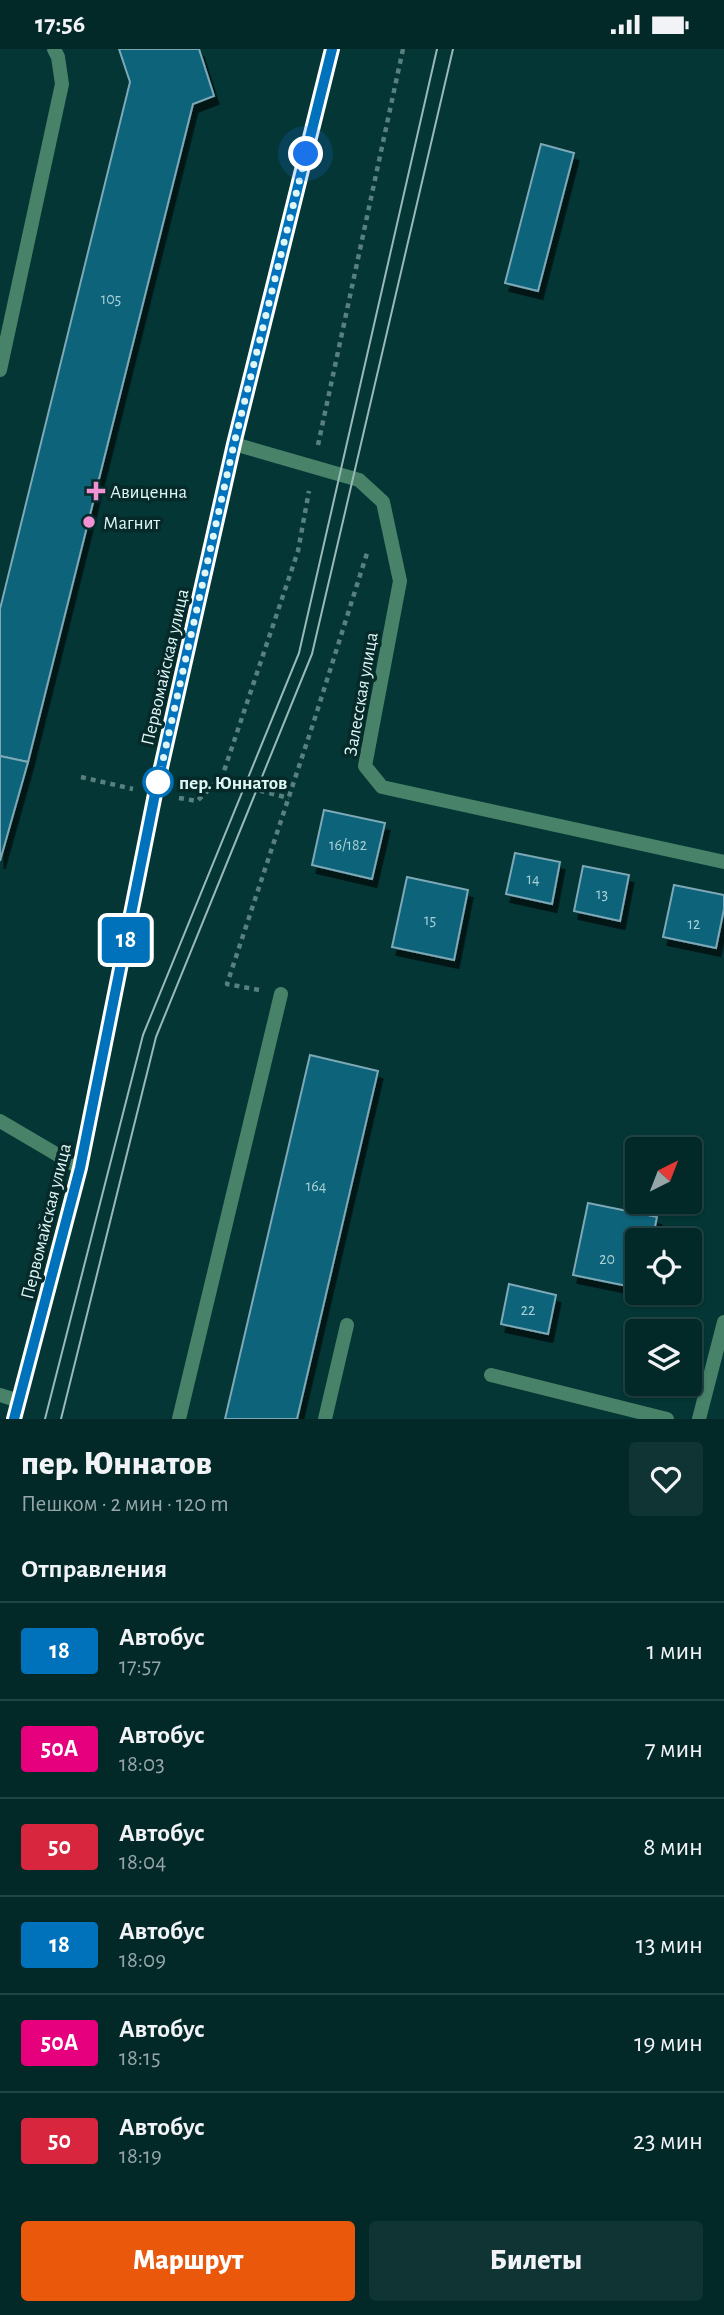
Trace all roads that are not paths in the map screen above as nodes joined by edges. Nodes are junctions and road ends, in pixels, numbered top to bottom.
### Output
1 (54, 49) edge
2 (332, 49) edge
3 (0, 370) edge
4 (234, 444) junction
5 (724, 862) edge
6 (281, 994) road end
7 (0, 1121) edge
8 (80, 1168) junction
9 (724, 1321) edge
10 (347, 1325) dead end
11 (491, 1375) dead end
12 (0, 1395) edge
13 (19, 1401) junction
14 (14, 1419) edge
15 (179, 1419) edge
16 (325, 1419) edge
17 (667, 1419) edge
18 (699, 1419) edge

1 - 3 street
2 - 4 main road, Первомайская улица
4 - 5 street, Залесская улица
4 - 8 main road, Первомайская улица
6 - 15 street
7 - 8 street
8 - 13 main road, Первомайская улица
9 - 18 street
10 - 16 street
11 - 17 street
12 - 13 street
13 - 14 main road, Первомайская улица

